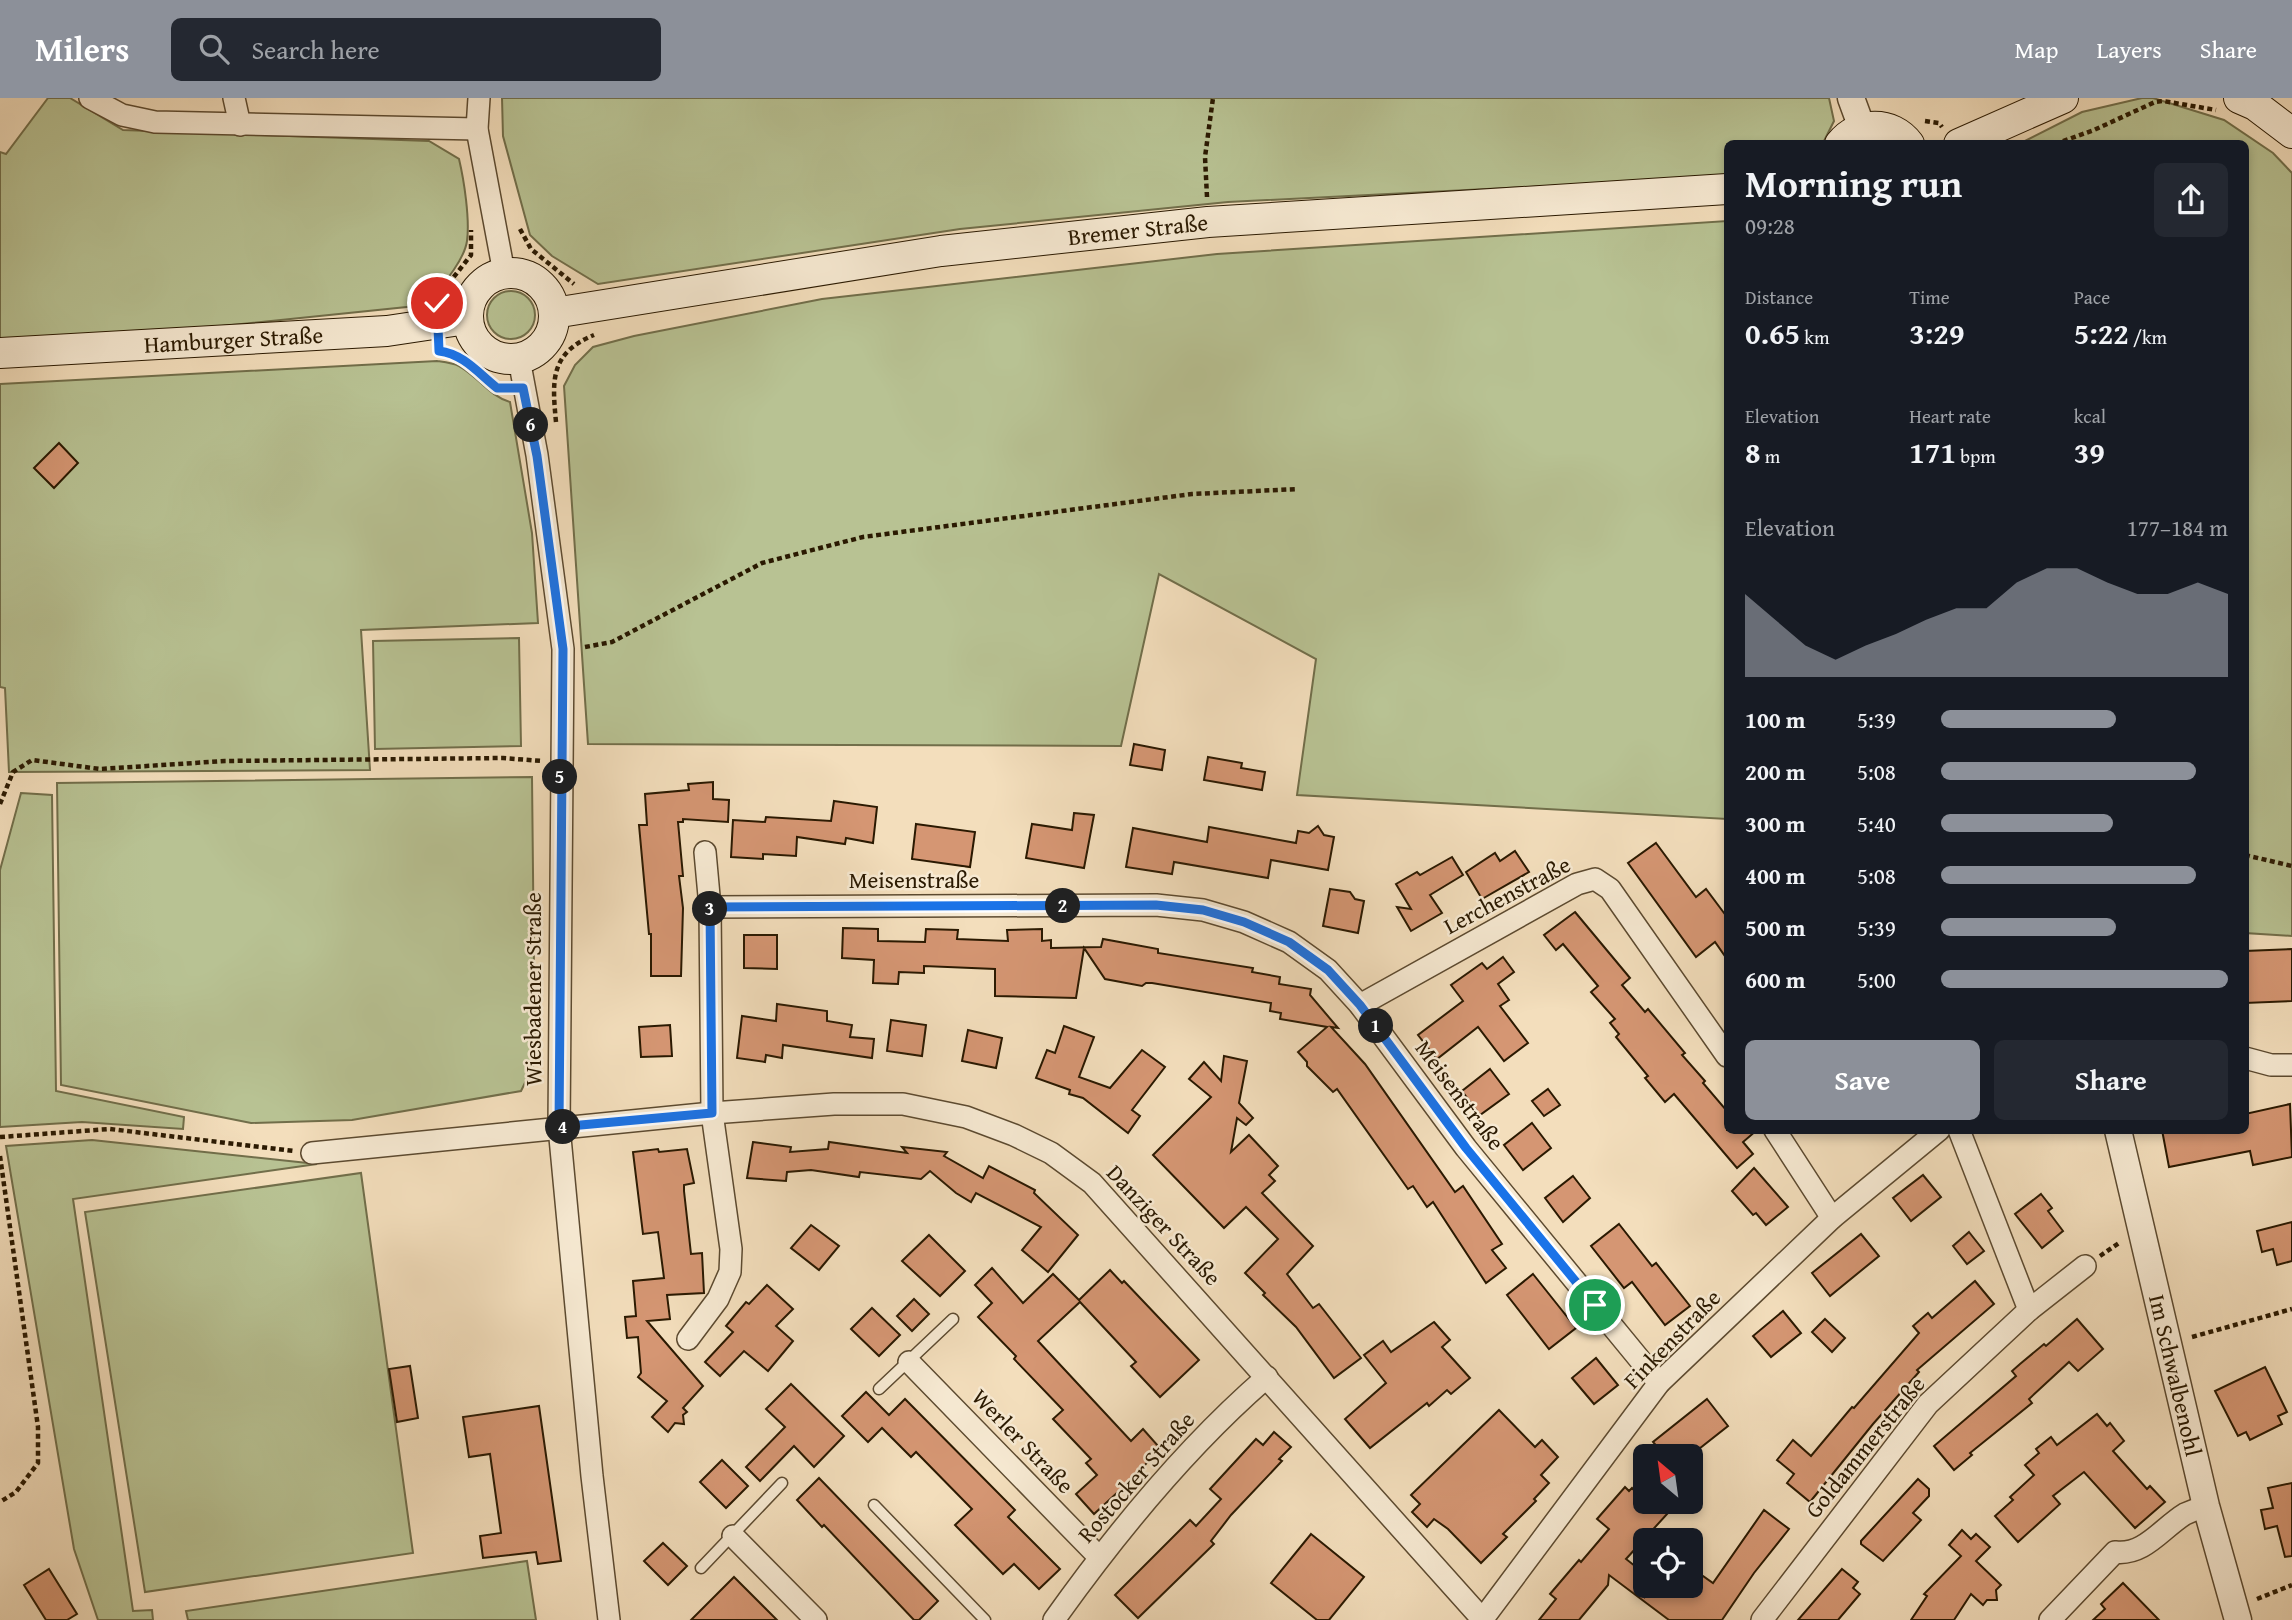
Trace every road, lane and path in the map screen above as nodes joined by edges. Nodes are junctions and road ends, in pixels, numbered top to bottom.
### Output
1 (90, 98) edge
2 (234, 98) edge
3 (479, 98) edge
4 (1213, 98) edge
5 (1851, 98) edge
6 (2063, 98) edge
7 (2233, 106) edge
8 (240, 125) junction
9 (477, 129) junction
10 (2292, 133) edge
11 (1851, 136) edge
12 (1904, 140) edge
13 (1968, 140) edge
14 (2066, 140) edge
15 (1724, 189) edge
16 (1208, 222) junction
17 (471, 224) dead end
18 (518, 226) dead end
19 (504, 273) junction
20 (579, 290) dead end
21 (554, 313) junction
22 (452, 321) junction
23 (604, 332) dead end
24 (0, 353) edge
25 (519, 359) junction
26 (523, 388) junction
27 (1298, 489) dead end
28 (563, 649) junction
29 (561, 762) junction
30 (0, 804) edge
31 (705, 852) dead end
32 (2249, 856) edge
33 (2292, 866) edge
34 (710, 907) junction
35 (1360, 1005) junction
36 (1724, 1052) edge
37 (2249, 1059) edge
38 (2292, 1065) edge
39 (712, 1113) junction
40 (559, 1127) junction
41 (1778, 1134) edge
42 (1934, 1134) edge
43 (1961, 1134) edge
44 (2119, 1134) edge
45 (0, 1137) edge
46 (312, 1153) joint
47 (0, 1156) edge
48 (1832, 1218) junction
49 (2141, 1228) junction
50 (2085, 1266) joint
51 (2292, 1309) edge
52 (2029, 1310) junction
53 (953, 1319) dead end
54 (688, 1339) dead end
55 (2187, 1339) dead end
56 (909, 1362) junction
57 (1267, 1377) junction
58 (1660, 1383) junction
59 (879, 1389) dead end
60 (782, 1483) dead end
61 (0, 1502) edge
62 (874, 1505) dead end
63 (2206, 1506) junction
64 (733, 1536) junction
65 (1099, 1557) junction
66 (701, 1568) dead end
67 (2292, 1585) edge
68 (2245, 1611) edge
69 (609, 1620) edge
70 (816, 1620) edge
71 (985, 1620) edge
72 (1054, 1620) edge
73 (1483, 1620) edge
74 (1762, 1620) edge
75 (2050, 1620) edge

1 - 8 street
2 - 8 street
3 - 9 street
4 - 16 path
5 - 11 street
6 - 13 main road
7 - 10 main road
7 - 14 path
8 - 9 street
9 - 19 street
11 - 12 main road
15 - 16 main road, Bremer Straße
16 - 21 main road, Bremer Straße
17 - 22 path
18 - 20 path
19 - 21 main road
19 - 22 main road
21 - 25 main road
22 - 24 main road, Hamburger Straße
22 - 25 main road
22 - 26 path
23 - 26 path
25 - 26 street, Wiesbadener Straße
26 - 28 street, Wiesbadener Straße
27 - 28 path
28 - 29 street, Wiesbadener Straße
29 - 30 path
29 - 40 street, Wiesbadener Straße
31 - 34 street
32 - 33 path
34 - 35 street, Meisenstraße
34 - 39 street
35 - 36 street, Lerchenstraße
35 - 58 street, Meisenstraße
37 - 38 street
39 - 40 street, Danziger Straße
39 - 54 street
39 - 57 street, Danziger Straße
40 - 46 street, Danziger Straße
40 - 69 street, Wiesbadener Straße
41 - 48 street
42 - 48 street, Finkenstraße
43 - 52 street
44 - 49 street, Im Schwalbenohl
45 - 46 path
47 - 61 path
48 - 58 street, Finkenstraße
49 - 50 path
49 - 63 street, Im Schwalbenohl
50 - 52 street, Goldammerstraße
51 - 55 path
52 - 74 street, Goldammerstraße
53 - 56 lane
56 - 59 lane
56 - 65 street, Werler Straße
57 - 65 street, Rostocker Straße
57 - 73 street, Danziger Straße
58 - 73 street, Finkenstraße
60 - 64 lane
62 - 71 lane
63 - 68 street, Im Schwalbenohl
63 - 75 street
64 - 66 lane
64 - 70 street
65 - 72 street, Rostocker Straße
67 - 68 path

